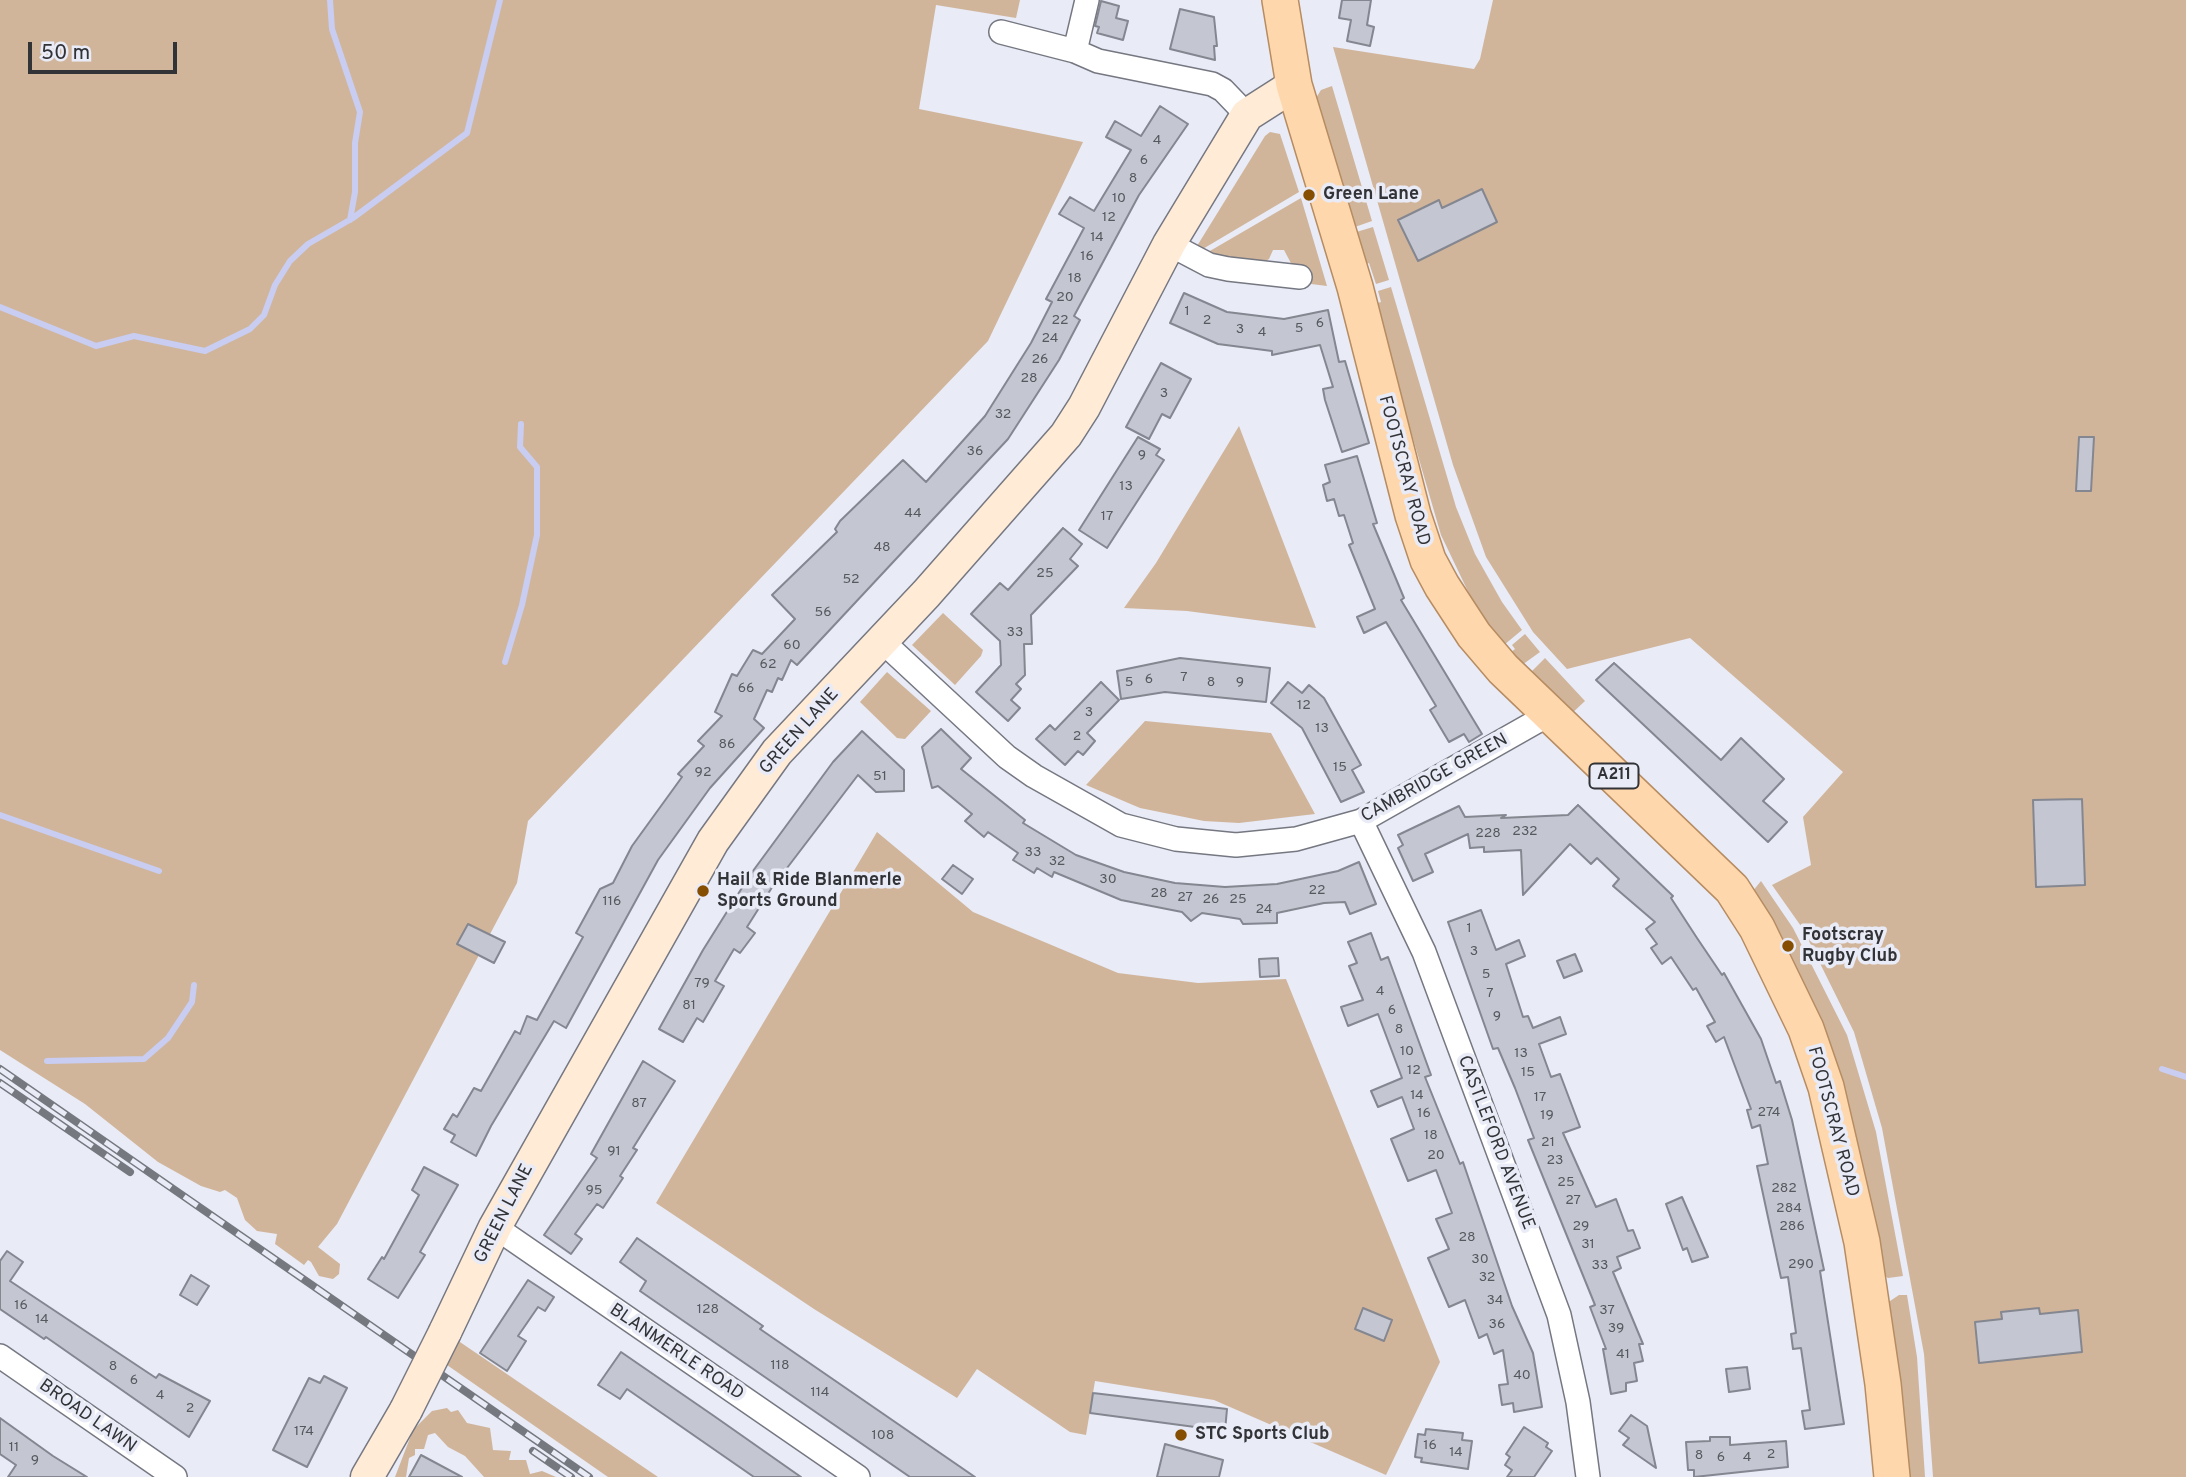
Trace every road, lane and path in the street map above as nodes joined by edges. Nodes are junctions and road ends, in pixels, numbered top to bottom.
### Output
1 (1087, 0) edge
2 (1280, 0) edge
3 (1001, 32) dead end
4 (1075, 51) junction
5 (1294, 85) junction
6 (1247, 115) junction
7 (1169, 244) junction
8 (1300, 277) dead end
9 (882, 641) junction
10 (1548, 715) junction
11 (1361, 821) junction
12 (495, 1227) junction
13 (0, 1356) edge
14 (175, 1477) edge
15 (367, 1477) edge
16 (858, 1477) edge
17 (1588, 1477) edge
18 (1892, 1477) edge

1 - 4 street
2 - 5 main road, FOOTSCRAY ROAD / A211
3 - 4 street
4 - 6 street
5 - 6 main road, GREEN LANE
5 - 10 main road, FOOTSCRAY ROAD / A211
6 - 7 main road, GREEN LANE
7 - 8 street
7 - 9 main road, GREEN LANE
9 - 11 street, CAMBRIDGE GREEN
9 - 12 main road, GREEN LANE
10 - 11 street, CAMBRIDGE GREEN
10 - 18 main road, FOOTSCRAY ROAD / A211
11 - 17 street, CASTLEFORD AVENUE
12 - 15 main road, GREEN LANE, bridge
12 - 16 street, BLANMERLE ROAD
13 - 14 street, BROAD LAWN

